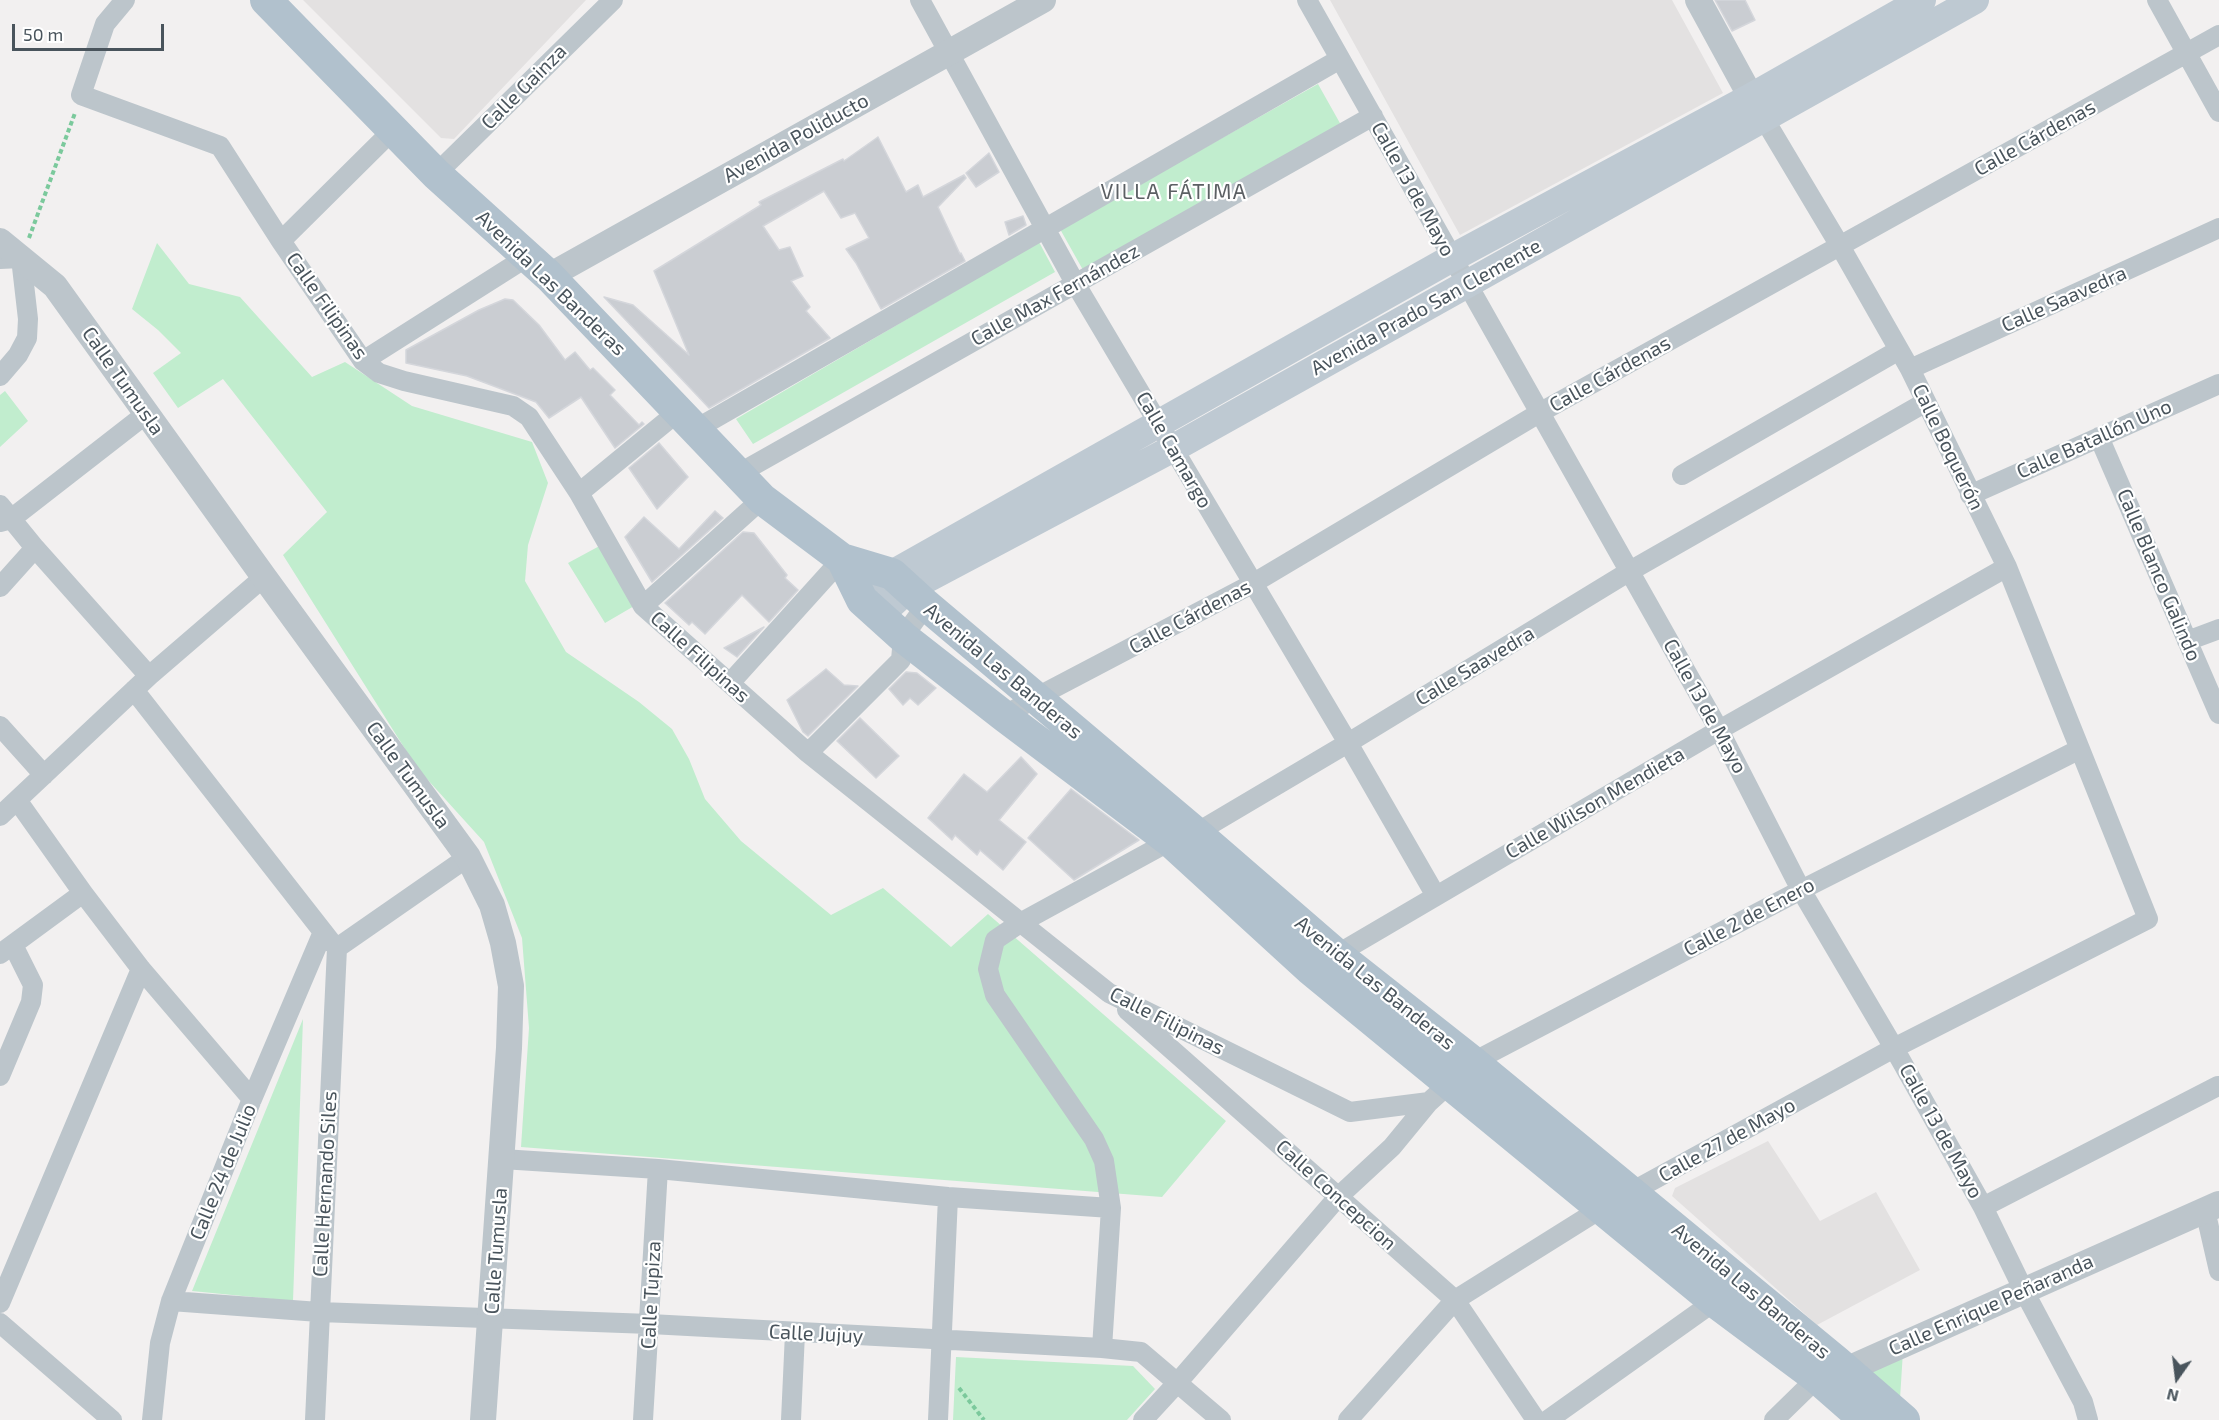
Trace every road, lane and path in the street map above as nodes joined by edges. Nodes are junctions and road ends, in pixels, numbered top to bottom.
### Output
1 (125, 0) edge
2 (266, 0) edge
3 (613, 0) edge
4 (920, 0) edge
5 (1043, 0) edge
6 (1307, 0) edge
7 (1698, 0) edge
8 (1922, 0) edge
9 (1975, 0) edge
10 (2157, 0) edge
11 (2219, 35) edge
12 (950, 53) junction
13 (2186, 53) junction
14 (1340, 59) junction
15 (81, 95) junction
16 (1757, 108) junction
17 (2219, 112) edge
18 (1373, 116) junction
19 (393, 130) junction
20 (436, 174) junction
21 (1045, 228) junction
22 (2219, 228) edge
23 (0, 241) edge
24 (281, 241) junction
25 (1840, 246) junction
26 (1452, 258) junction
27 (11, 259) edge
28 (538, 266) junction
29 (1075, 283) junction
30 (1466, 284) junction
31 (1899, 350) junction
32 (363, 362) junction
33 (1910, 369) junction
34 (0, 376) edge
35 (2219, 384) edge
36 (1926, 402) junction
37 (1541, 412) junction
38 (146, 414) junction
39 (688, 420) junction
40 (1160, 424) junction
41 (2100, 437) junction
42 (1172, 449) junction
43 (738, 474) junction
44 (1682, 475) dead end
45 (579, 493) junction
46 (1970, 495) junction
47 (762, 499) junction
48 (4, 515) edge
49 (35, 548) junction
50 (842, 559) junction
51 (2007, 567) junction
52 (1630, 571) junction
53 (264, 577) junction
54 (1252, 585) junction
55 (0, 587) edge
56 (909, 589) junction
57 (643, 606) junction
58 (871, 608) junction
59 (2219, 629) edge
60 (903, 637) junction
61 (2187, 641) junction
62 (149, 676) junction
63 (730, 683) junction
64 (134, 690) junction
65 (1035, 698) junction
66 (2219, 714) edge
67 (1004, 716) junction
68 (0, 726) edge
69 (1719, 730) junction
70 (1348, 743) junction
71 (2080, 749) junction
72 (808, 753) junction
73 (44, 775) junction
74 (17, 800) junction
75 (0, 816) edge
76 (1183, 837) junction
77 (468, 857) junction
78 (1801, 890) junction
79 (83, 893) junction
80 (1436, 896) junction
81 (2148, 919) joint
82 (1020, 923) junction
83 (323, 932) junction
84 (337, 948) junction
85 (6, 950) edge
86 (1323, 962) junction
87 (141, 969) junction
88 (1109, 993) junction
89 (1894, 1048) junction
90 (1473, 1062) junction
91 (0, 1076) edge
92 (2218, 1086) edge
93 (1439, 1093) junction
94 (252, 1099) junction
95 (502, 1159) junction
96 (658, 1169) junction
97 (1631, 1192) junction
98 (948, 1197) junction
99 (1338, 1197) junction
100 (1983, 1207) junction
101 (2212, 1207) edge
102 (1111, 1208) junction
103 (1602, 1208) junction
104 (2219, 1271) edge
105 (1740, 1282) junction
106 (2024, 1291) junction
107 (1455, 1300) junction
108 (171, 1301) junction
109 (1715, 1302) junction
110 (0, 1303) edge
111 (319, 1312) junction
112 (491, 1317) junction
113 (0, 1323) edge
114 (650, 1324) junction
115 (795, 1333) junction
116 (941, 1341) junction
117 (1102, 1348) junction
118 (940, 1364) junction
119 (1832, 1374) junction
120 (1178, 1382) junction
121 (112, 1420) edge
122 (152, 1420) edge
123 (315, 1420) edge
124 (483, 1420) edge
125 (643, 1420) edge
126 (791, 1420) edge
127 (938, 1420) edge
128 (984, 1420) edge
129 (1143, 1420) edge
130 (1221, 1420) edge
131 (1348, 1420) edge
132 (1536, 1420) edge
133 (1548, 1420) edge
134 (1774, 1420) edge
135 (1865, 1420) edge
136 (1904, 1420) edge
137 (2088, 1420) edge

1 - 15 street
2 - 19 main road, Avenida Las Banderas
3 - 20 street, Calle Gainza
4 - 12 street, Calle Camargo
5 - 12 street, Avenida Poliducto
6 - 14 street, Calle 13 de Mayo
7 - 16 street, Calle Boquerón
8 - 16 main road, Avenida Prado San Clemente
9 - 16 main road, Avenida Prado San Clemente
10 - 13 street
11 - 13 street, Calle Cárdenas
12 - 21 street, Calle Camargo
12 - 28 street, Avenida Poliducto
13 - 17 street
13 - 25 street, Calle Cárdenas
14 - 18 street, Calle 13 de Mayo
14 - 21 street
15 - 24 street, Calle Filipinas
15 - 27 path
16 - 25 street, Calle Boquerón
16 - 26 main road, Avenida Prado San Clemente
16 - 30 main road, Avenida Prado San Clemente
18 - 26 street, Calle 13 de Mayo
18 - 29 street, Calle Max Fernández
19 - 20 main road, Avenida Las Banderas
19 - 24 street
20 - 28 main road, Avenida Las Banderas
21 - 29 street, Calle Camargo
21 - 39 street
22 - 33 street, Calle Saavedra
23 - 27 street, Calle Tumusla
24 - 32 street, Calle Filipinas
25 - 31 street, Calle Boquerón
25 - 37 street, Calle Cárdenas
26 - 30 street, Calle 13 de Mayo
26 - 40 main road, Avenida Prado San Clemente
27 - 34 street
27 - 38 street, Calle Tumusla
28 - 32 street
28 - 39 main road, Avenida Las Banderas
29 - 40 street, Calle Camargo
29 - 43 street, Calle Max Fernández
30 - 37 street, Calle 13 de Mayo
30 - 42 main road, Avenida Prado San Clemente
31 - 33 street, Calle Boquerón
31 - 44 street
32 - 45 street, Calle Filipinas
33 - 36 street, Calle Boquerón
35 - 41 street, Calle Batallón Uno
36 - 46 street, Calle Boquerón
36 - 52 street, Calle Saavedra
37 - 52 street, Calle 13 de Mayo
37 - 54 street, Calle Cárdenas
38 - 48 street
38 - 53 street, Calle Tumusla
39 - 43 main road, Avenida Las Banderas
39 - 45 street
40 - 42 street, Calle Camargo
40 - 56 main road, Avenida Prado San Clemente
41 - 46 street, Calle Batallón Uno
41 - 61 street, Calle Blanco Galindo
42 - 54 street, Calle Camargo
42 - 56 main road, Avenida Prado San Clemente
43 - 47 main road, Avenida Las Banderas
45 - 57 street, Calle Filipinas
46 - 51 street, Calle Boquerón
47 - 50 main road, Avenida Las Banderas
47 - 57 street
48 - 49 street
49 - 55 street
49 - 62 street
50 - 56 main road, Avenida Las Banderas
50 - 58 main road, Avenida Las Banderas
50 - 63 street
51 - 69 street, Calle Wilson Mendieta
51 - 71 street, Calle Boquerón
52 - 69 street, Calle 13 de Mayo
52 - 70 street, Calle Saavedra
53 - 62 street
53 - 77 street, Calle Tumusla
54 - 65 street, Calle Cárdenas
54 - 70 street, Calle Camargo
56 - 58 main road, Avenida Prado San Clemente
56 - 60 street
56 - 65 main road, Avenida Las Banderas
57 - 63 street, Calle Filipinas
58 - 60 main road, Avenida Las Banderas
59 - 61 street
60 - 67 main road, Avenida Las Banderas
60 - 72 street
61 - 66 street, Calle Blanco Galindo
62 - 64 street
63 - 72 street, Calle Filipinas
64 - 73 street
64 - 83 street
65 - 67 street, Calle Cárdenas
65 - 76 main road, Avenida Las Banderas
67 - 76 main road, Avenida Las Banderas
68 - 73 street
69 - 78 street, Calle 13 de Mayo
69 - 80 street, Calle Wilson Mendieta
70 - 76 street, Calle Saavedra
70 - 80 street, Calle Camargo
71 - 78 street, Calle 2 de Enero
71 - 81 street, Calle Boquerón
72 - 82 street, Calle Filipinas
73 - 74 street
74 - 75 street
74 - 79 street
76 - 82 street, Calle Saavedra
76 - 86 main road, Avenida Las Banderas
77 - 84 street
77 - 95 street, Calle Tumusla
78 - 89 street, Calle 13 de Mayo
78 - 90 street, Calle 2 de Enero
79 - 85 street
79 - 87 street
80 - 86 street, Calle Wilson Mendieta
81 - 89 street, Calle 27 de Mayo
82 - 88 street, Calle Filipinas
82 - 102 street, Calle Saavedra
83 - 84 street
83 - 94 street, Calle 24 de Julio
84 - 111 street, Calle Hernando Siles
85 - 91 street
86 - 90 main road, Avenida Las Banderas
86 - 93 main road, Avenida Las Banderas
87 - 94 street
87 - 110 street
88 - 93 street, Calle Filipinas
88 - 99 street, Calle Concepcion
89 - 97 street, Calle 27 de Mayo
89 - 100 street, Calle 13 de Mayo
90 - 93 street, Calle 2 de Enero
90 - 97 main road, Avenida Las Banderas
92 - 100 street
93 - 99 street, Calle 2 de Enero
93 - 103 main road, Avenida Las Banderas
94 - 108 street, Calle 24 de Julio
95 - 96 street
95 - 112 street, Calle Tumusla
96 - 98 street
96 - 114 street, Calle Tupiza
97 - 103 street, Calle 27 de Mayo
97 - 105 main road, Avenida Las Banderas
98 - 102 street
98 - 116 street
99 - 107 street, Calle Concepcion
99 - 120 street, Calle 2 de Enero
100 - 106 street, Calle 13 de Mayo
101 - 104 street
101 - 106 street, Calle Enrique Peñaranda
102 - 117 street, Calle Saavedra
103 - 107 street, Calle 27 de Mayo
103 - 109 main road, Avenida Las Banderas
105 - 109 street
105 - 119 main road, Avenida Las Banderas
106 - 119 street, Calle Enrique Peñaranda
106 - 137 street, Calle 13 de Mayo
107 - 131 street, Calle 27 de Mayo
107 - 132 street, Calle Concepcion
108 - 111 street, Calle Jujuy
108 - 122 street, Calle 24 de Julio
109 - 119 main road, Avenida Las Banderas
109 - 133 street
111 - 112 street, Calle Jujuy
111 - 123 street, Calle Hernando Siles
112 - 114 street, Calle Jujuy
112 - 124 street, Calle Tumusla
113 - 121 street
114 - 115 street, Calle Jujuy
114 - 125 street, Calle Tupiza
115 - 116 street, Calle Jujuy
115 - 126 street
116 - 117 street, Calle Jujuy
116 - 118 street
117 - 120 street, Calle Jujuy
118 - 127 street
118 - 128 path
119 - 134 street, Calle Enrique Peñaranda
119 - 135 main road, Avenida Las Banderas
119 - 136 main road, Avenida Las Banderas
120 - 129 street, Calle 2 de Enero
120 - 130 street

